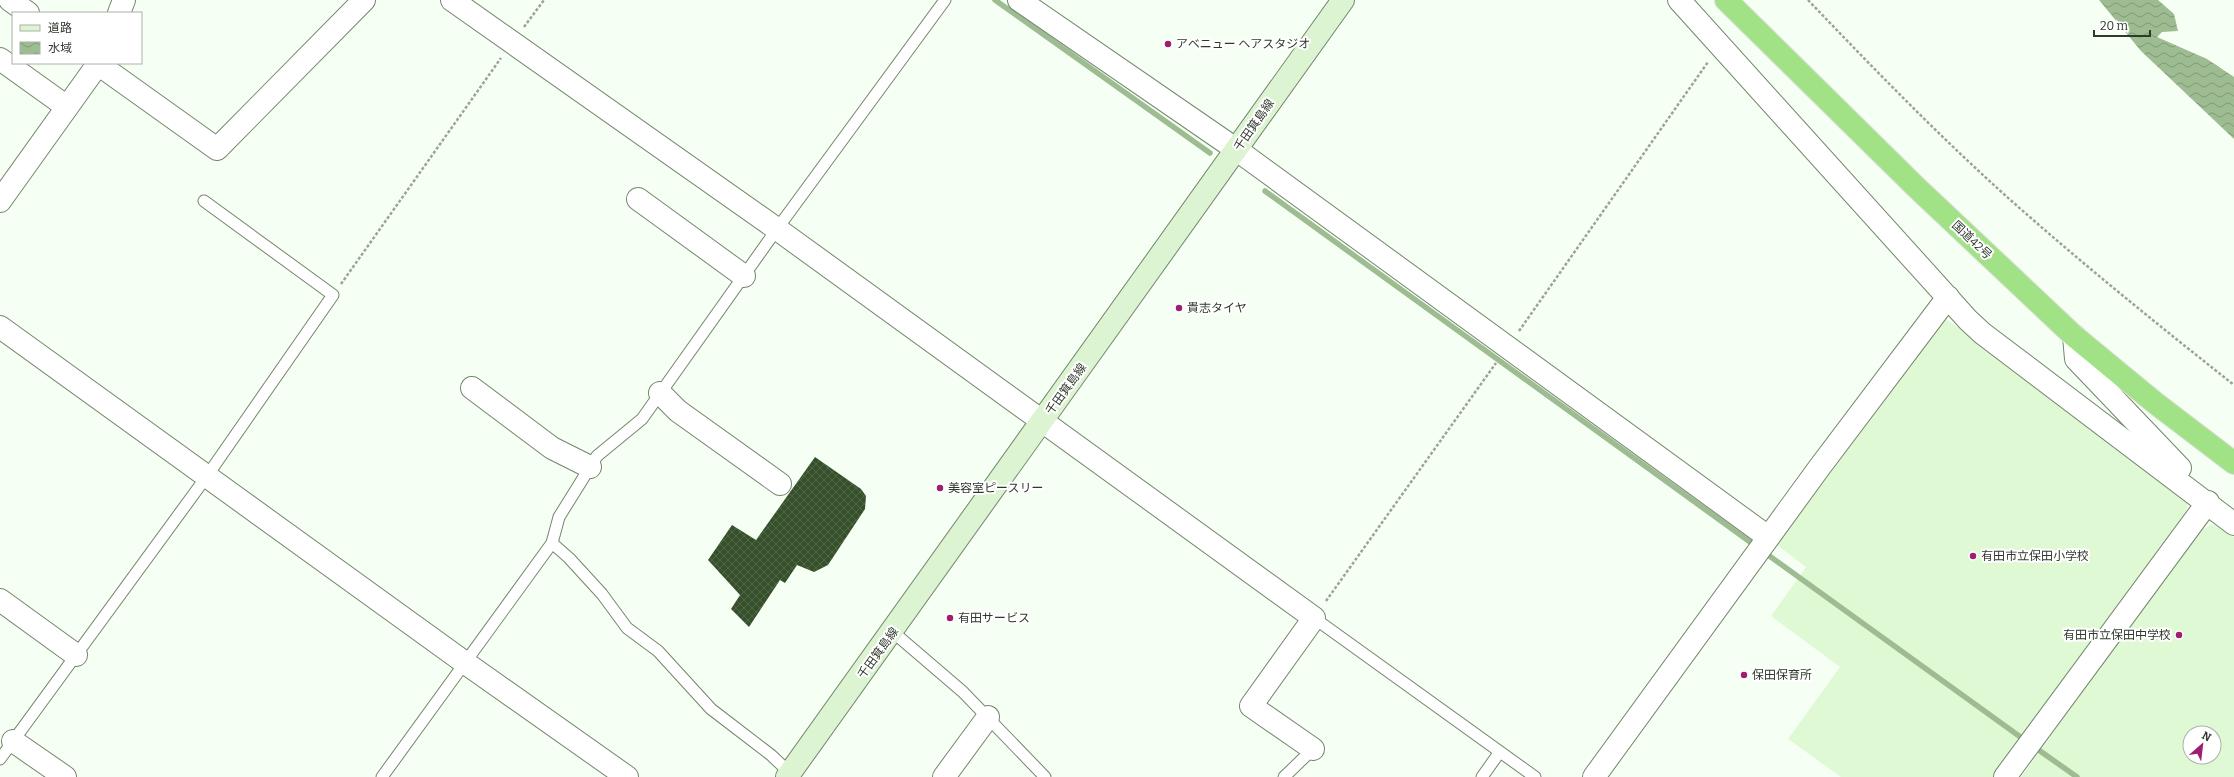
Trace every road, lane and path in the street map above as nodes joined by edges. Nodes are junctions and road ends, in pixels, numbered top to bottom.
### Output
1 (10, 0) edge
2 (124, 0) edge
3 (364, 0) edge
4 (452, 0) edge
5 (544, 0) edge
6 (945, 0) edge
7 (1019, 0) edge
8 (1343, 0) edge
9 (1679, 0) edge
10 (1726, 0) edge
11 (1808, 0) edge
12 (27, 12) edge
13 (119, 12) edge
14 (512, 42) junction
15 (0, 59) edge
16 (97, 64) edge
17 (99, 64) edge
18 (67, 107) junction
19 (1237, 150) junction
20 (638, 199) dead end
21 (0, 201) edge
22 (204, 201) dead end
23 (777, 229) junction
24 (744, 276) junction
25 (333, 295) junction
26 (1948, 297) junction
27 (0, 327) edge
28 (2074, 336) junction
29 (2234, 385) edge
30 (472, 388) dead end
31 (660, 393) junction
32 (1041, 422) junction
33 (2234, 463) edge
34 (590, 467) junction
35 (207, 476) junction
36 (780, 484) dead end
37 (2208, 502) junction
38 (2234, 513) edge
39 (2234, 524) edge
40 (1768, 537) junction
41 (552, 543) junction
42 (0, 600) edge
43 (1314, 618) junction
44 (893, 632) junction
45 (76, 655) junction
46 (464, 662) junction
47 (988, 717) junction
48 (13, 741) junction
49 (1313, 749) joint
50 (1499, 752) junction
51 (0, 759) edge
52 (791, 776) edge
53 (65, 777) edge
54 (382, 777) edge
55 (627, 777) edge
56 (944, 777) edge
57 (1045, 777) edge
58 (1284, 777) edge
59 (1482, 777) edge
60 (1535, 777) edge
61 (1594, 777) edge
62 (2005, 777) edge

1 - 12 street
2 - 13 street
3 - 17 street
4 - 14 street
5 - 14 path
6 - 23 lane
7 - 19 street
8 - 19 main road, 千田箕島線
9 - 26 street
10 - 28 highway, 国道42号
11 - 29 path
14 - 23 street
14 - 25 path
15 - 18 street
16 - 18 street
18 - 21 street
19 - 32 main road, 千田箕島線
19 - 40 street
20 - 24 street
22 - 25 lane
23 - 24 lane
23 - 32 street
24 - 31 lane
25 - 35 lane
26 - 37 street
26 - 40 street
27 - 35 street
28 - 33 highway, 国道42号
28 - 37 street
30 - 34 street
31 - 34 lane
31 - 36 street
32 - 43 street
32 - 44 main road, 千田箕島線
34 - 41 lane
35 - 45 lane
35 - 46 street
37 - 38 street
37 - 39 street
37 - 62 street
40 - 61 street
41 - 46 lane
41 - 52 lane
42 - 45 street
43 - 49 street
43 - 50 lane
44 - 47 lane
44 - 52 main road, 千田箕島線
45 - 48 lane
46 - 54 lane
46 - 55 street
47 - 56 street
47 - 57 lane
48 - 51 lane
48 - 53 street
49 - 58 lane
50 - 59 lane
50 - 60 lane

